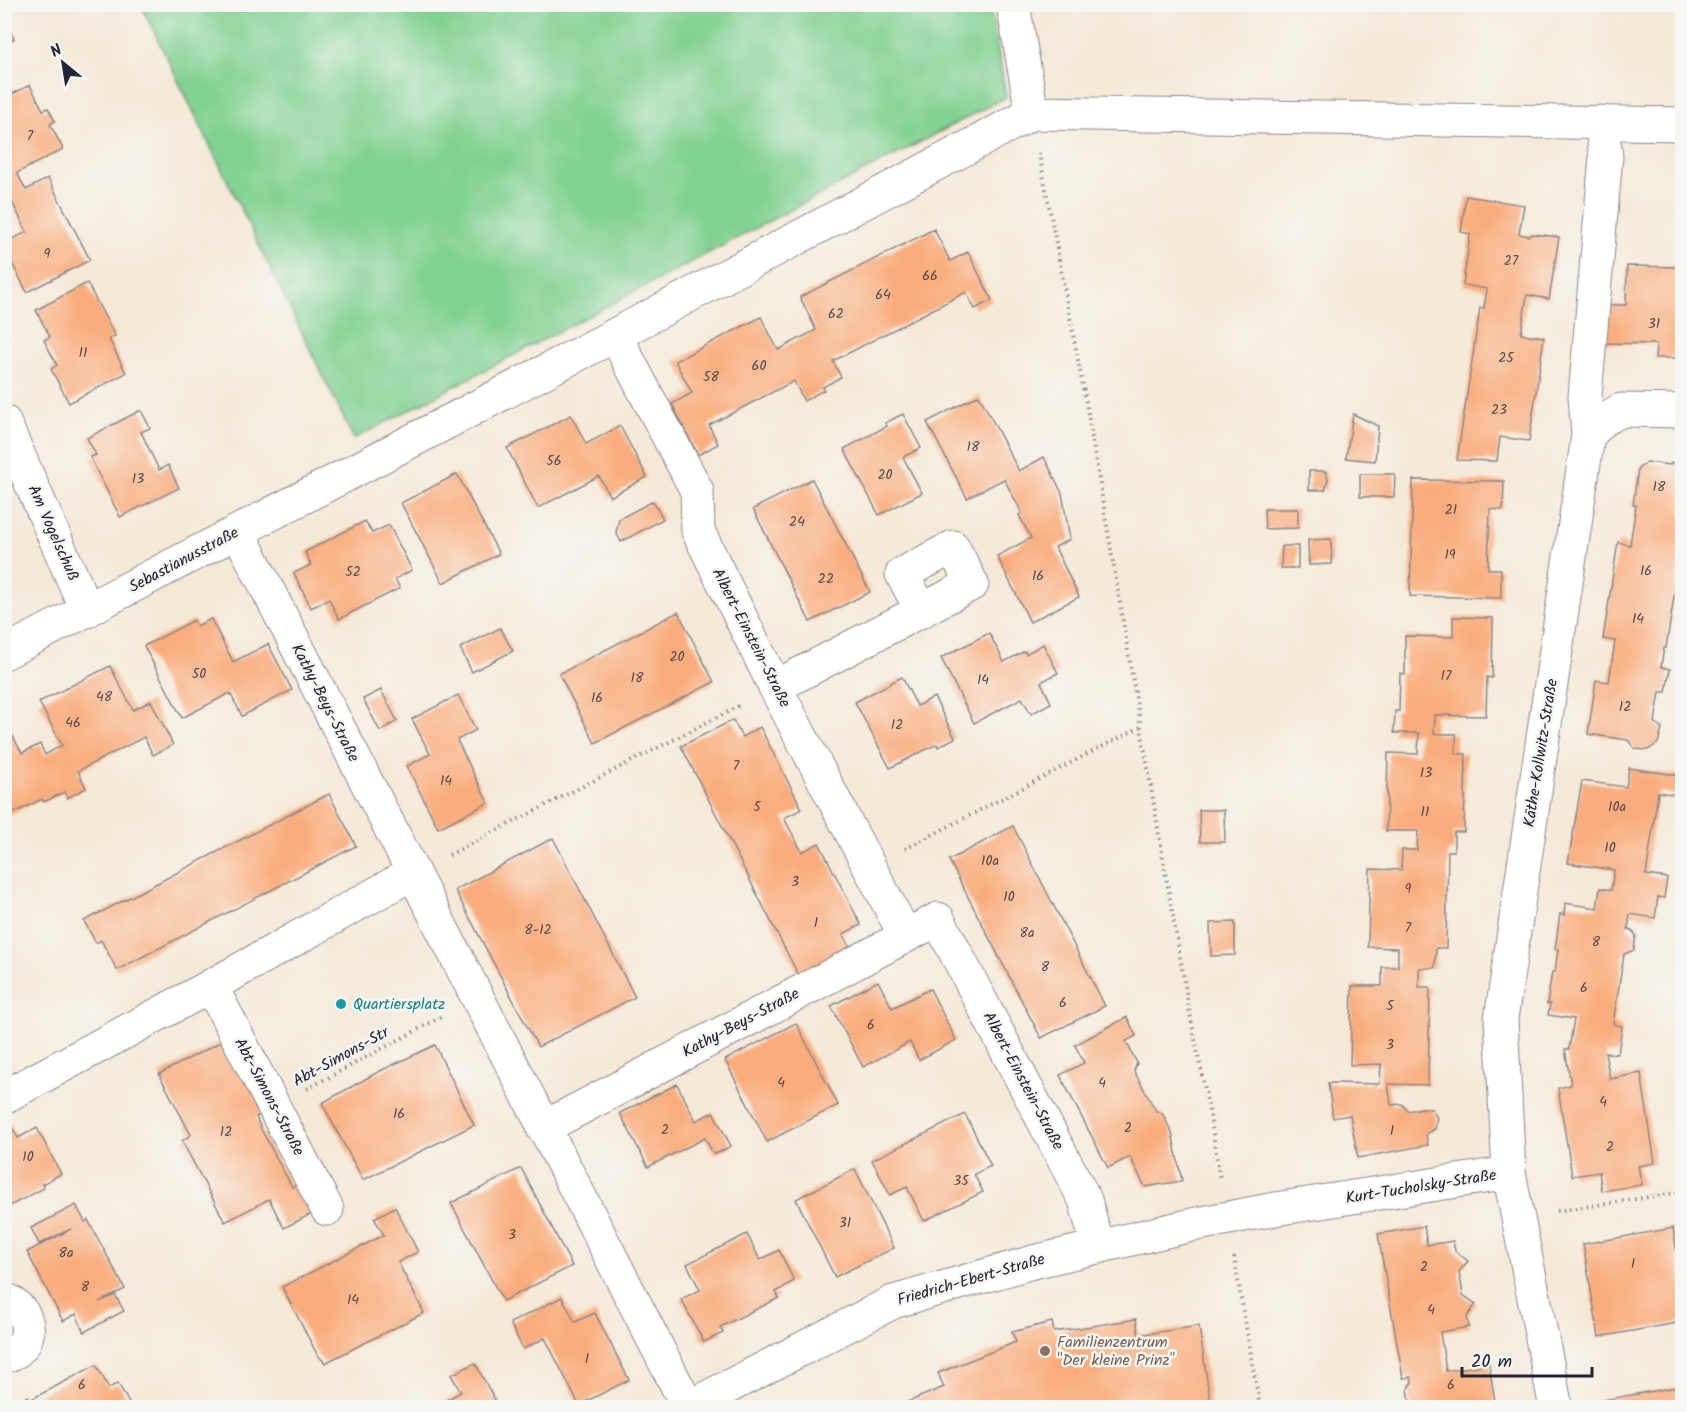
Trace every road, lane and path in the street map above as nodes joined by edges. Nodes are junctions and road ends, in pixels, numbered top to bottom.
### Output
1 (1013, 4) edge
2 (1032, 113) junction
3 (1601, 122) junction
4 (1683, 124) edge
5 (615, 335) junction
6 (1683, 411) edge
7 (4, 422) edge
8 (1588, 436) junction
9 (238, 532) junction
10 (87, 610) junction
11 (922, 612) dead end
12 (4, 653) edge
13 (775, 687) junction
14 (1140, 727) junction
15 (870, 867) junction
16 (413, 873) junction
17 (938, 919) joint
18 (905, 935) junction
19 (211, 986) junction
20 (451, 1011) dead end
21 (4, 1097) edge
22 (275, 1107) junction
23 (543, 1128) junction
24 (1509, 1173) junction
25 (1683, 1192) edge
26 (327, 1209) dead end
27 (1275, 1209) joint
28 (1227, 1218) junction
29 (1518, 1219) junction
30 (1098, 1247) junction
31 (4, 1299) edge
32 (4, 1357) edge
33 (687, 1407) edge
34 (1260, 1407) edge
35 (1556, 1407) edge

1 - 2 street
2 - 3 street
2 - 5 street, Sebastianusstraße
2 - 14 path
3 - 4 street
3 - 8 street, Käthe-Kollwitz-Straße
5 - 9 street, Sebastianusstraße
5 - 13 street, Albert-Einstein-Straße
6 - 8 street
7 - 10 street, Am Vogelschuß
8 - 24 street, Käthe-Kollwitz-Straße
9 - 10 street, Sebastianusstraße
9 - 16 street, Kathy-Beys-Straße
10 - 12 street, Sebastianusstraße
11 - 13 street
13 - 15 street, Albert-Einstein-Straße
13 - 16 path
14 - 15 path
14 - 28 path
15 - 18 street, Albert-Einstein-Straße
16 - 19 street
16 - 23 street, Kathy-Beys-Straße
17 - 18 street, Kathy-Beys-Straße
17 - 30 street, Albert-Einstein-Straße
18 - 23 street, Kathy-Beys-Straße
19 - 21 street
19 - 22 street, Abt-Simons-Straße
20 - 22 path, Abt-Simons-Str
22 - 26 street, Abt-Simons-Straße
23 - 33 street, Kathy-Beys-Straße
24 - 27 street, Kurt-Tucholsky-Straße
24 - 29 street, Kurt-Tucholsky-Straße
25 - 29 path
27 - 28 street, Friedrich-Ebert-Straße
28 - 30 street, Friedrich-Ebert-Straße
28 - 34 path
29 - 35 street, Kurt-Tucholsky-Straße
30 - 33 street, Friedrich-Ebert-Straße
31 - 32 street

